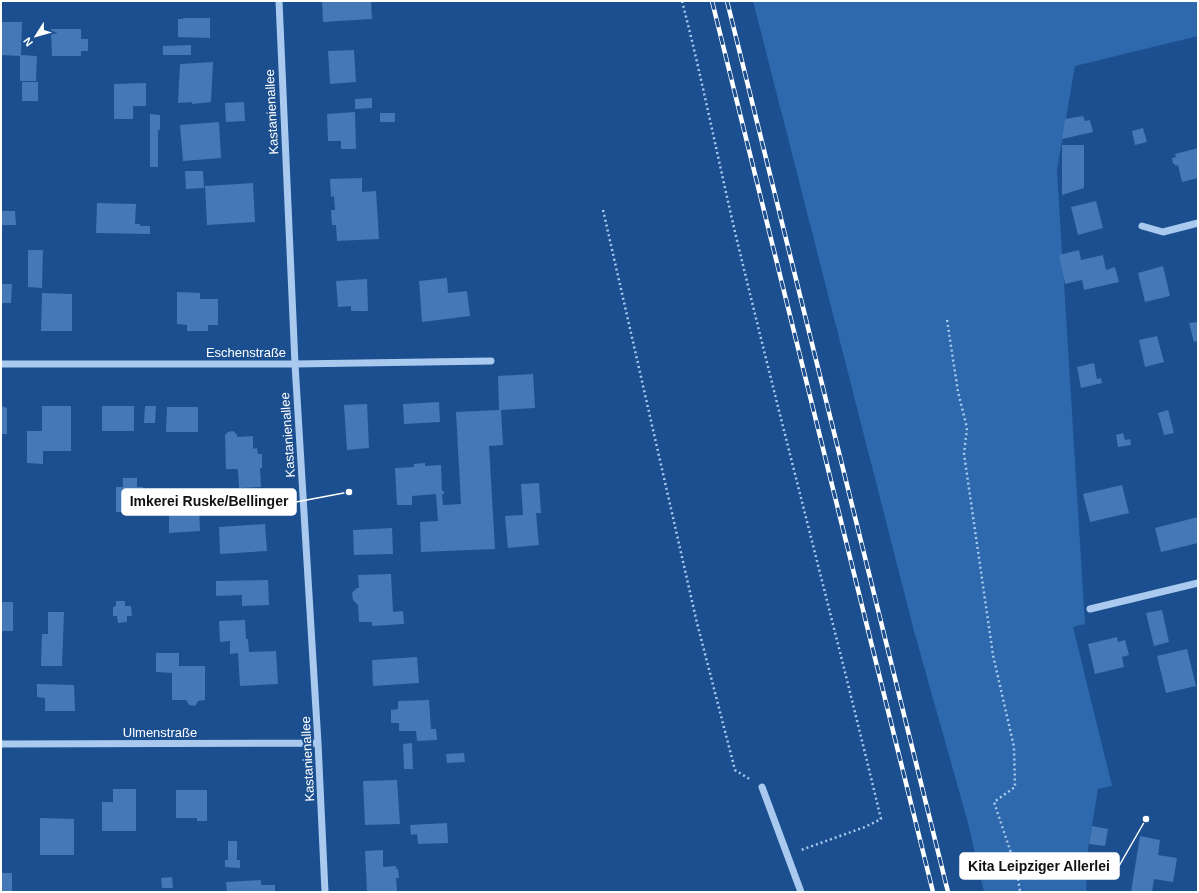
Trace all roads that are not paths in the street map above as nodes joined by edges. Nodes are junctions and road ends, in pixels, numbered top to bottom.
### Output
1 (278, 1) edge
2 (1198, 223) edge
3 (1142, 226) dead end
4 (491, 361) dead end
5 (1, 364) edge
6 (295, 364) junction
7 (1198, 583) edge
8 (1090, 609) dead end
9 (318, 743) junction
10 (1, 744) edge
11 (762, 787) road end
12 (325, 892) edge
13 (801, 892) edge

1 - 6 street, Kastanienallee
2 - 3 street
4 - 6 street, Eschenstraße
5 - 6 street, Eschenstraße
6 - 9 street, Kastanienallee
7 - 8 street
9 - 10 street, Ulmenstraße
9 - 12 street, Kastanienallee
11 - 13 street

